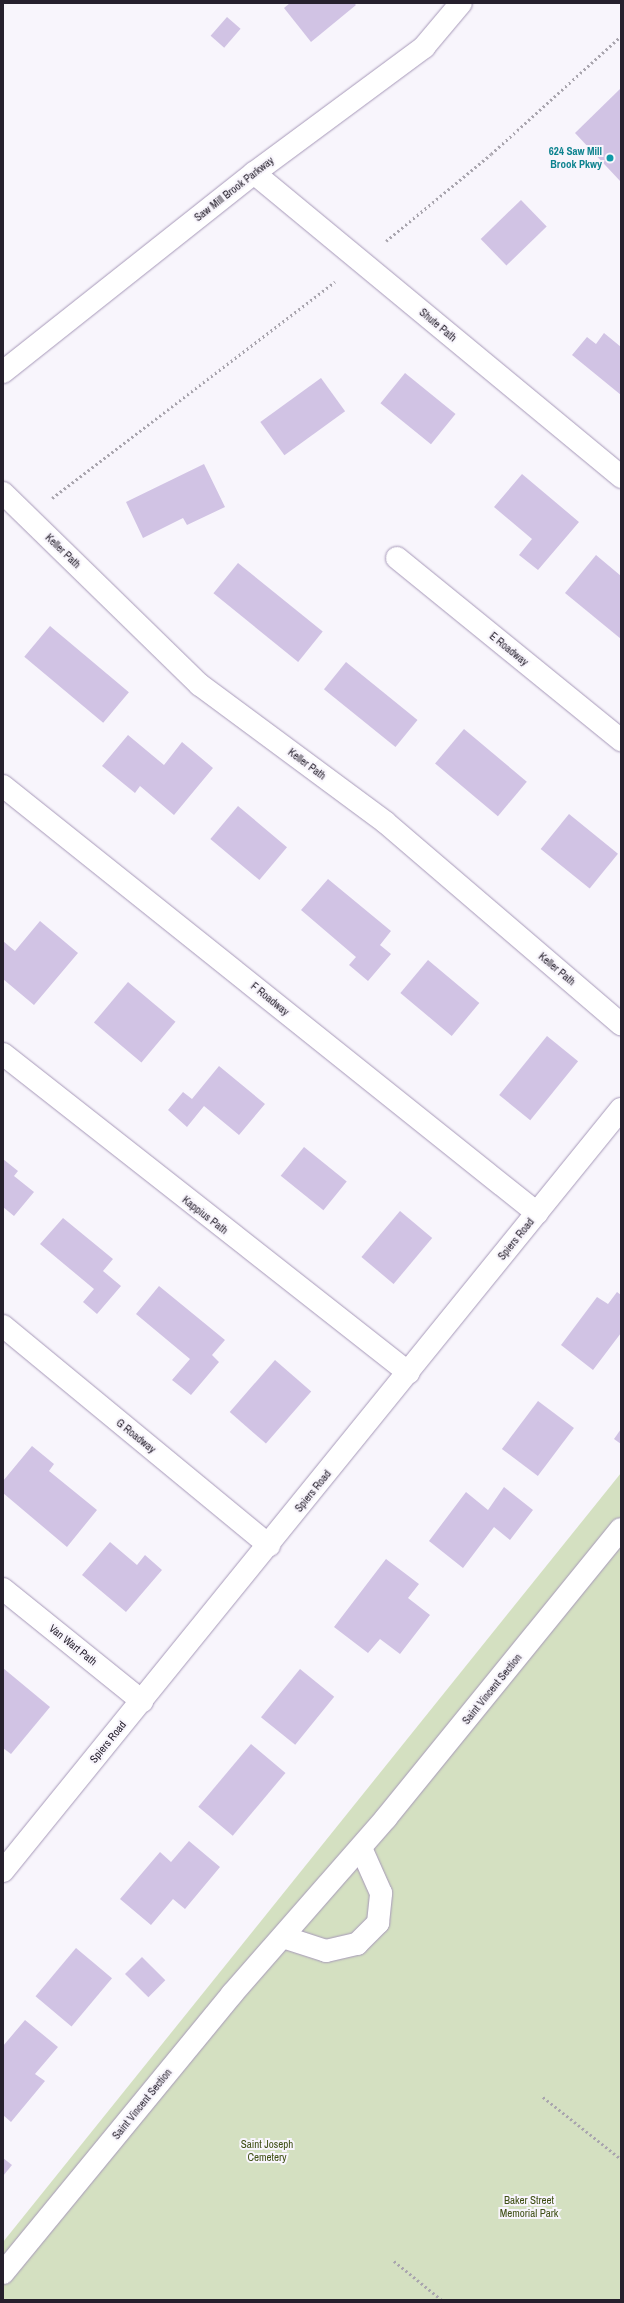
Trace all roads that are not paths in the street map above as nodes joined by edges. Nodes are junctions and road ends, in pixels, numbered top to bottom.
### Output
1 (461, 3) edge
2 (254, 173) junction
3 (3, 372) edge
4 (621, 477) edge
5 (3, 493) edge
6 (397, 558) dead end
7 (621, 740) edge
8 (3, 786) edge
9 (621, 1024) edge
10 (3, 1054) edge
11 (621, 1110) edge
12 (537, 1213) junction
13 (3, 1326) edge
14 (409, 1373) junction
15 (621, 1529) edge
16 (269, 1545) junction
17 (3, 1589) edge
18 (142, 1701) junction
19 (361, 1848) junction
20 (6, 1862) edge
21 (283, 1937) junction
22 (3, 2273) edge

1 - 2 street, Saw Mill Brook Parkway
2 - 3 street, Saw Mill Brook Parkway
2 - 4 street, Shute Path
5 - 9 street, Keller Path
6 - 7 street, E Roadway
8 - 12 street, F Roadway
10 - 14 street, Kappius Path
11 - 12 street, Spiers Road
12 - 14 street, Spiers Road
13 - 16 street, G Roadway
14 - 16 street, Spiers Road
15 - 19 street, Saint Vincent Section
16 - 18 street, Spiers Road
17 - 18 street, Van Wart Path
18 - 20 street, Spiers Road
19 - 21 street, Saint Vincent Section
19 - 21 street
21 - 22 street, Saint Vincent Section

